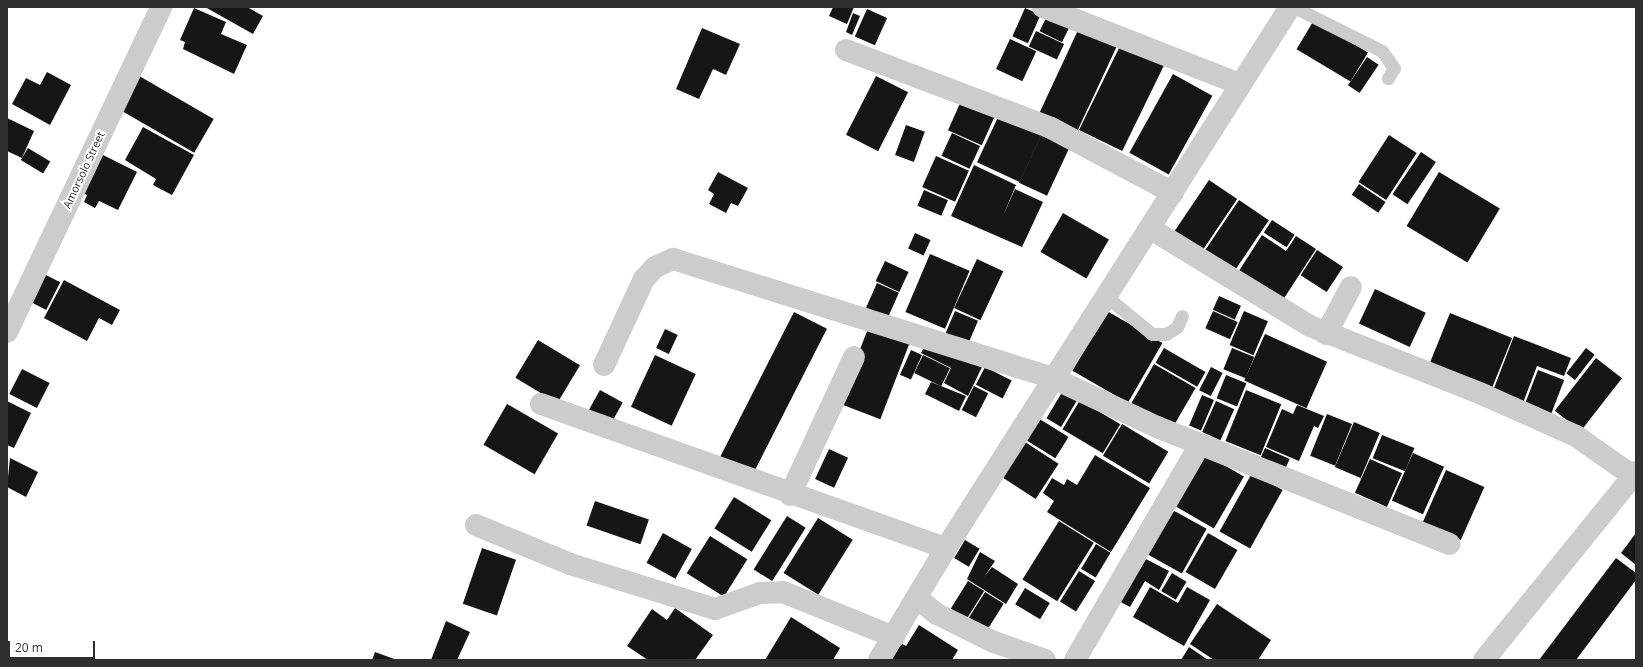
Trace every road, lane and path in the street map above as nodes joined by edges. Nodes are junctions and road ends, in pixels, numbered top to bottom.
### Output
1 (161, 7) edge
2 (1043, 7) edge
3 (1290, 7) edge
4 (1294, 7) edge
5 (846, 50) dead end
6 (1388, 78) dead end
7 (1239, 84) junction
8 (1173, 193) junction
9 (1151, 229) junction
10 (1352, 287) dead end
11 (1107, 297) junction
12 (1182, 316) dead end
13 (7, 332) edge
14 (1326, 334) junction
15 (854, 357) dead end
16 (604, 365) dead end
17 (1055, 379) junction
18 (541, 404) dead end
19 (1200, 444) junction
20 (1635, 474) edge
21 (790, 495) junction
22 (476, 525) dead end
23 (1450, 544) dead end
24 (946, 548) junction
25 (917, 598) junction
26 (894, 637) junction
27 (880, 660) edge
28 (1045, 660) edge
29 (1075, 660) edge
30 (1484, 660) edge

1 - 13 street, Amorsolo Street
2 - 7 street
3 - 7 street
4 - 6 lane
5 - 8 street
7 - 8 street
8 - 9 street
9 - 11 street
9 - 14 street
10 - 14 street
11 - 12 lane
11 - 17 street
14 - 20 street
15 - 21 street
16 - 17 street
17 - 19 street
17 - 24 street
18 - 21 street
19 - 23 street
19 - 29 street
20 - 30 street
21 - 24 street
22 - 26 street
24 - 25 street
25 - 26 street
25 - 28 street
26 - 27 street

